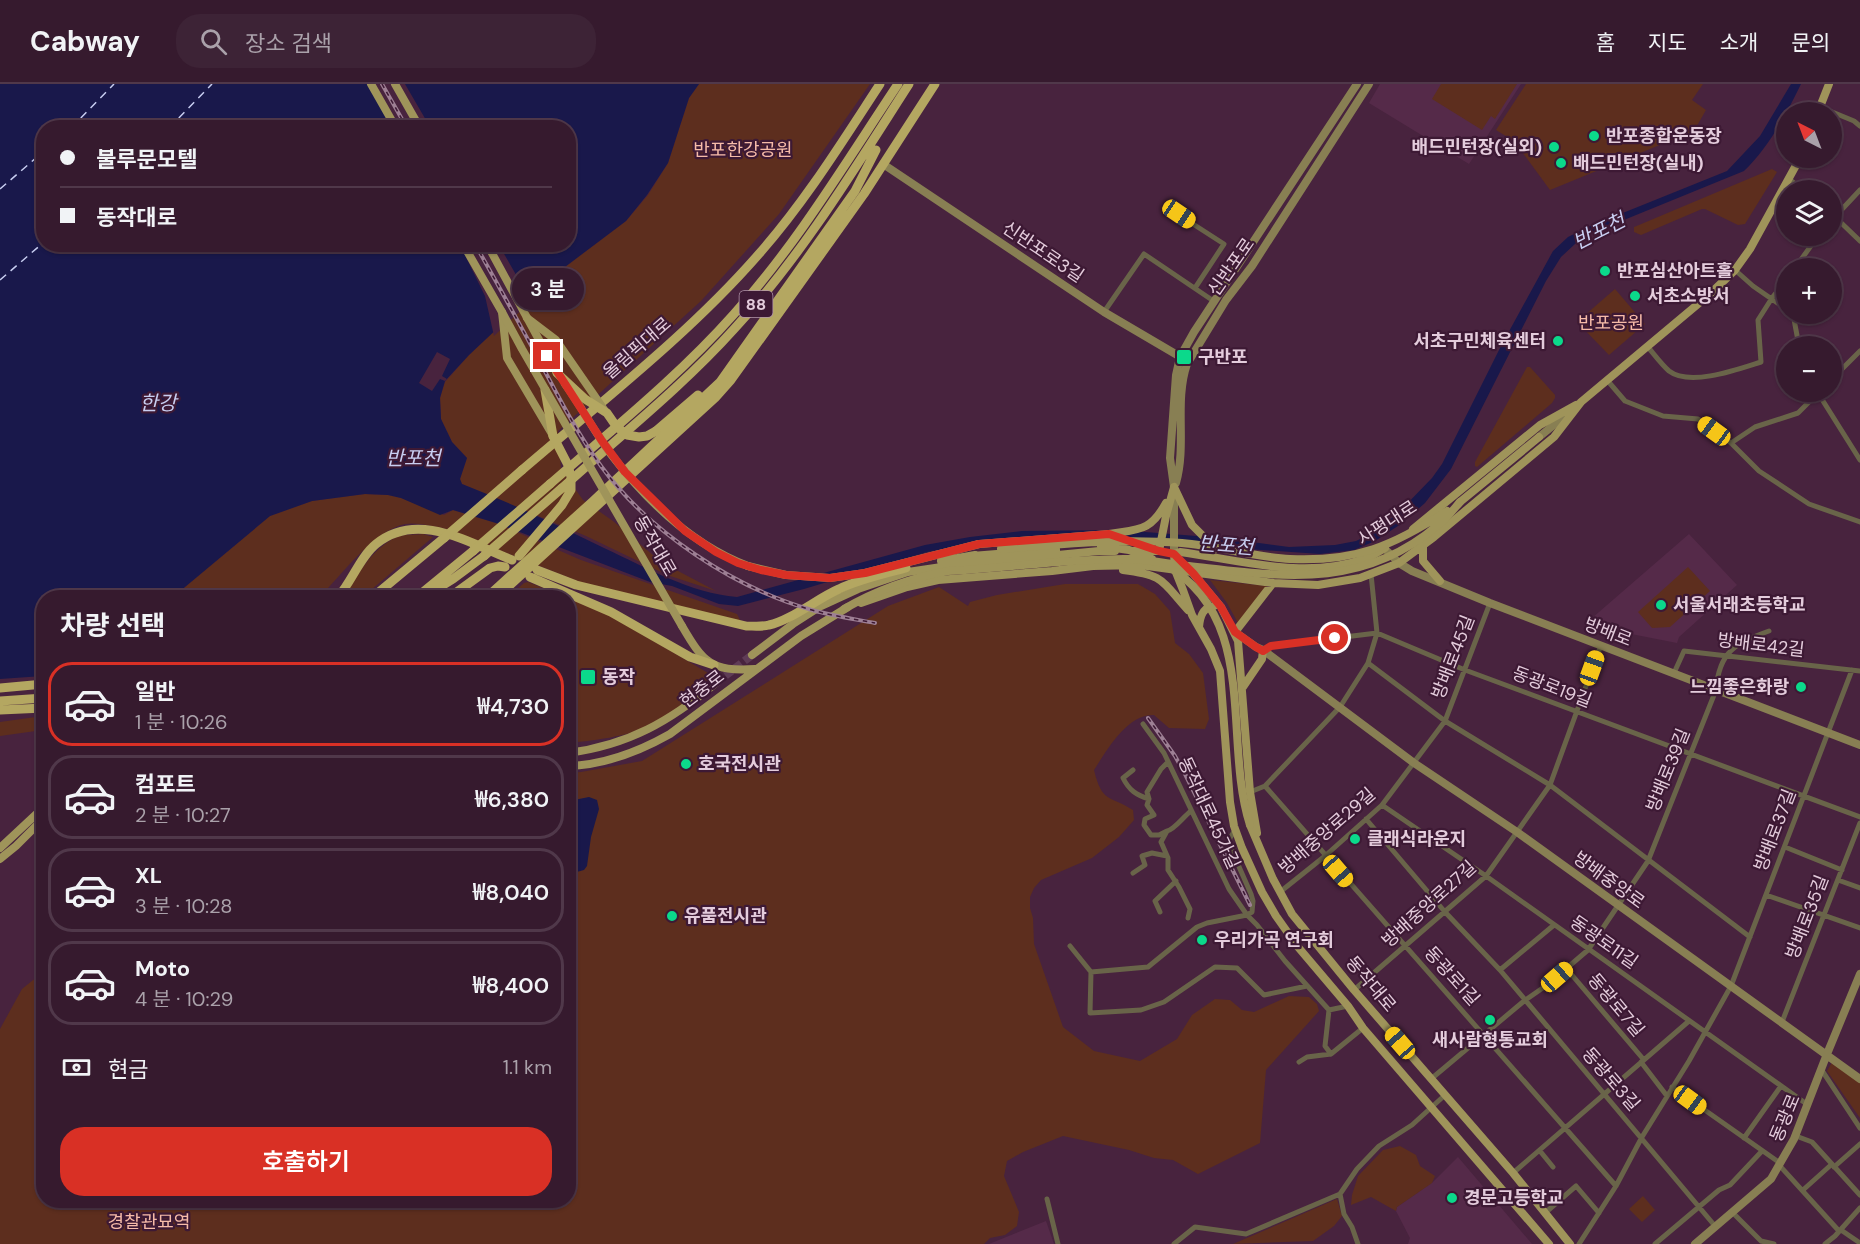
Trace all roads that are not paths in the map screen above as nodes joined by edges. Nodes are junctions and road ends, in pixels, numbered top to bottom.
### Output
1 (371, 84) edge
2 (395, 84) edge
3 (880, 84) edge
4 (898, 84) edge
5 (909, 84) edge
6 (935, 84) edge
7 (1357, 84) edge
8 (1369, 84) edge
9 (1829, 84) edge
10 (1822, 102) edge
11 (1842, 117) edge
12 (391, 120) edge
13 (415, 120) edge
14 (1860, 126) edge
15 (876, 150) dead end
16 (883, 164) junction
17 (1795, 168) edge
18 (1789, 179) joint
19 (1860, 190) edge
20 (1842, 207) edge
21 (1179, 214) dead end
22 (1842, 226) edge
23 (1860, 241) edge
24 (468, 252) edge
25 (491, 252) edge
26 (1735, 270) junction
27 (1195, 288) junction
28 (1776, 293) edge
29 (1772, 298) junction
30 (1776, 301) edge
31 (1215, 302) junction
32 (771, 308) junction
33 (502, 312) junction
34 (1104, 312) junction
35 (527, 318) junction
36 (1647, 346) junction
37 (1860, 351) edge
38 (1180, 357) junction
39 (1188, 361) junction
40 (1842, 369) edge
41 (556, 373) junction
42 (1607, 379) junction
43 (544, 388) junction
44 (1581, 402) junction
45 (1809, 402) edge
46 (1825, 402) edge
47 (607, 413) junction
48 (553, 436) junction
49 (1539, 437) joint
50 (1731, 443) junction
51 (1860, 460) edge
52 (1174, 487) junction
53 (1460, 502) junction
54 (595, 504) junction
55 (1430, 515) junction
56 (1860, 522) edge
57 (1422, 525) junction
58 (1109, 534) junction
59 (1434, 537) junction
60 (1423, 546) junction
61 (1160, 547) junction
62 (1384, 548) junction
63 (1000, 549) junction
64 (939, 553) junction
65 (1177, 553) junction
66 (537, 555) junction
67 (972, 556) junction
68 (1228, 559) junction
69 (512, 561) junction
70 (1397, 562) junction
71 (1093, 566) junction
72 (906, 568) junction
73 (537, 570) dead end
74 (1175, 570) junction
75 (1193, 573) junction
76 (1371, 574) junction
77 (530, 577) dead end
78 (881, 581) junction
79 (1440, 581) junction
80 (1273, 583) junction
81 (343, 590) edge
82 (381, 590) edge
83 (426, 590) edge
84 (435, 590) edge
85 (460, 590) edge
86 (490, 590) edge
87 (494, 590) edge
88 (504, 590) edge
89 (560, 590) edge
90 (576, 597) edge
91 (1490, 603) junction
92 (1221, 607) junction
93 (844, 609) junction
94 (1192, 615) junction
95 (1199, 627) junction
96 (1769, 631) dead end
97 (1235, 632) junction
98 (1377, 633) junction
99 (1601, 645) junction
100 (1263, 651) junction
101 (752, 655) tunnel mouth
102 (1725, 656) junction
103 (1368, 663) junction
104 (714, 665) junction
105 (756, 669) junction
106 (1464, 670) junction
107 (1852, 670) junction
108 (1860, 671) edge
109 (1674, 674) junction
110 (716, 683) tunnel mouth
111 (36, 685) edge
112 (0, 687) edge
113 (1243, 687) junction
114 (1716, 690) junction
115 (36, 699) edge
116 (0, 701) edge
117 (1340, 707) junction
118 (36, 708) edge
119 (0, 710) edge
120 (1576, 712) junction
121 (1444, 721) junction
122 (1143, 724) dead end
123 (1828, 732) junction
124 (1860, 745) edge
125 (576, 751) edge
126 (1691, 754) junction
127 (1168, 762) junction
128 (1414, 763) junction
129 (576, 765) edge
130 (1133, 770) dead end
131 (1550, 785) junction
132 (1265, 786) junction
133 (1250, 792) junction
134 (1804, 796) junction
135 (1149, 799) junction
136 (1382, 805) junction
137 (1191, 811) junction
138 (36, 814) edge
139 (1860, 817) edge
140 (1366, 819) junction
141 (1860, 823) edge
142 (36, 825) edge
143 (1235, 830) junction
144 (1167, 831) junction
145 (1517, 832) junction
146 (1258, 842) junction
147 (1785, 847) junction
148 (0, 848) edge
149 (1242, 848) junction
150 (1167, 856) junction
151 (1325, 856) junction
152 (0, 859) edge
153 (1648, 861) junction
154 (1842, 870) junction
155 (1133, 873) dead end
156 (1486, 876) junction
157 (1838, 879) junction
158 (1176, 881) junction
159 (1860, 888) edge
160 (1280, 892) junction
161 (1766, 896) junction
162 (1619, 905) junction
163 (1160, 912) dead end
164 (1444, 912) junction
165 (1246, 915) junction
166 (1824, 915) junction
167 (1188, 918) dead end
168 (1554, 926) junction
169 (1860, 928) edge
170 (1750, 937) junction
171 (1070, 946) dead end
172 (1405, 947) junction
173 (1588, 950) junction
174 (1566, 968) junction
175 (1500, 970) junction
176 (1091, 972) junction
177 (1860, 974) edge
178 (1306, 986) junction
179 (1731, 986) junction
180 (1354, 990) junction
181 (1524, 1000) junction
182 (1348, 1006) junction
183 (1329, 1010) junction
184 (1689, 1021) junction
185 (1782, 1022) junction
186 (1363, 1028) junction
187 (1706, 1033) junction
188 (1484, 1035) junction
189 (1331, 1054) junction
190 (1827, 1054) junction
191 (1642, 1061) junction
192 (1299, 1062) dead end
193 (1821, 1069) junction
194 (1431, 1079) junction
195 (1860, 1079) edge
196 (1781, 1086) junction
197 (1672, 1087) junction
198 (1445, 1095) junction
199 (1605, 1096) junction
200 (1667, 1096) junction
201 (1808, 1105) junction
202 (1432, 1107) junction
203 (1860, 1128) edge
204 (1566, 1129) junction
205 (1796, 1136) junction
206 (1642, 1137) junction
207 (1744, 1138) junction
208 (1860, 1144) edge
209 (1540, 1151) junction
210 (1762, 1151) junction
211 (1780, 1164) junction
212 (1833, 1166) junction
213 (1553, 1167) dead end
214 (1513, 1173) junction
215 (1616, 1186) junction
216 (1803, 1191) junction
217 (1340, 1194) junction
218 (1860, 1195) edge
219 (1047, 1199) dead end
220 (1699, 1207) junction
221 (1860, 1208) edge
222 (1732, 1212) junction
223 (1545, 1213) junction
224 (1599, 1213) junction
225 (1715, 1226) junction
226 (1840, 1230) junction
227 (1860, 1243) edge
228 (1058, 1244) edge
229 (1174, 1244) edge
230 (1358, 1244) edge
231 (1549, 1244) edge
232 (1570, 1244) edge
233 (1579, 1244) edge
234 (1655, 1244) edge
235 (1695, 1244) edge
236 (1773, 1244) edge
237 (1825, 1244) edge

1 - 12 main road
2 - 13 main road
3 - 82 highway, 올림픽대로 / 88, bridge
4 - 83 highway, 88, bridge
5 - 84 highway, 88, bridge
6 - 16 highway
7 - 31 street, 신반포로
8 - 39 street, 신반포로
9 - 10 main road
11 - 14 street
15 - 32 highway
16 - 34 street, 신반포로3길
16 - 54 highway
17 - 18 main road, 사평대로
18 - 26 main road, 사평대로
19 - 20 street
21 - 27 street
22 - 23 street
24 - 33 main road, 동작대로
25 - 35 main road, 동작대로
26 - 29 street
26 - 36 main road, 사평대로
27 - 31 street
27 - 34 street
28 - 29 street
29 - 30 street
29 - 36 street
31 - 38 street, 신반포로
32 - 47 highway, bridge
32 - 54 highway
33 - 43 main road, 동작대로, bridge
33 - 48 main road, bridge
34 - 38 street, 신반포로3길
35 - 41 main road, 동작대로
35 - 47 main road, bridge
36 - 42 main road, 사평대로
37 - 40 street
38 - 39 street, 신반포로3길
38 - 52 street, 신반포로
39 - 52 street, 신반포로
41 - 47 highway, bridge
41 - 64 main road, 동작대로, bridge
42 - 44 main road, 사평대로
42 - 50 street
43 - 48 highway, bridge
43 - 104 main road, 동작대로, bridge
44 - 49 street, 사평대로
44 - 55 main road, 사평대로
44 - 59 main road, 사평대로
45 - 50 street
46 - 51 street
48 - 69 highway, bridge
49 - 53 main road
50 - 56 street
52 - 58 main road
52 - 61 main road
52 - 65 street, 신반포로
52 - 68 main road
53 - 63 main road, bridge
53 - 93 main road, bridge
54 - 66 highway
55 - 57 main road
55 - 62 main road, 사평대로
57 - 59 main road
57 - 70 main road
58 - 61 main road, bridge
58 - 64 main road, bridge
59 - 60 main road, 사평대로
60 - 70 main road, 사평대로
60 - 79 main road
61 - 65 main road
61 - 78 main road
62 - 68 main road, 사평대로
62 - 70 street, 방배로
63 - 64 main road
63 - 67 main road
65 - 68 main road, 사평대로
65 - 74 main road, 동작대로
65 - 75 main road, 동작대로
66 - 87 highway
66 - 88 highway
67 - 72 main road
67 - 146 main road, 동작대로, bridge
69 - 81 highway
69 - 85 highway
69 - 86 highway
70 - 76 main road, 사평대로
70 - 79 street, 방배로
71 - 74 main road, 동작대로
71 - 93 main road, 동작대로, bridge
71 - 94 main road, 동작대로
72 - 73 highway
72 - 78 main road
74 - 75 main road, 동작대로
74 - 94 main road, 동작대로
75 - 80 main road, 사평대로
75 - 92 main road, 동작대로
76 - 80 main road, 사평대로
76 - 98 street, 사평대로
77 - 89 highway
78 - 101 main road
79 - 91 street, 방배로
80 - 97 main road
90 - 104 highway
91 - 99 street, 방배로
91 - 106 street, 방배로45길
92 - 95 main road
92 - 97 main road, 동작대로
93 - 105 main road, 현충로
94 - 95 main road, 동작대로
95 - 143 main road, 동작대로
96 - 102 street
97 - 100 street, 방배중앙로
97 - 113 main road, 동작대로
98 - 100 street
98 - 103 street, 사평대로
98 - 106 street, 동광로19길
99 - 109 street, 방배로
99 - 120 street, 방배중앙로27길
100 - 113 main road
100 - 117 street, 방배중앙로
102 - 107 street, 방배로42길
102 - 109 street, 방배로42길
102 - 114 street, 방배로39길
103 - 117 street, 사평대로
103 - 121 street
104 - 105 main road
105 - 129 main road, 현충로
106 - 120 street, 동광로19길
106 - 121 street, 방배로45길
107 - 108 street, 방배로42길
107 - 123 street
109 - 114 street, 방배로
110 - 125 main road, 현충로
111 - 112 highway
113 - 133 main road, 동작대로
114 - 123 street, 방배로
114 - 126 street, 방배로39길
115 - 116 highway
117 - 128 street, 방배중앙로
117 - 132 street
118 - 119 highway
120 - 126 street, 동광로19길
120 - 131 street, 방배중앙로27길
121 - 128 street, 방배로45길
121 - 131 street, 방배로45길
122 - 127 street, 동작대로45가길
123 - 124 street, 방배로
123 - 134 street, 방배로37길
126 - 134 street, 동광로19길
126 - 153 street, 방배로39길
127 - 135 street
127 - 137 street, 동작대로45가길
128 - 136 street, 방배중앙로29길
128 - 145 street, 방배중앙로
130 - 135 street
131 - 145 street, 방배중앙로27길
131 - 153 street
132 - 133 street
132 - 151 street, 동광로1길
133 - 146 main road, 동작대로
134 - 139 street, 동광로19길
134 - 147 street, 방배로37길
135 - 144 street
136 - 140 street, 방배중앙로29길
136 - 156 street, 동광로11길
137 - 144 street
137 - 165 street, 동작대로45가길
138 - 148 main road
140 - 151 street, 방배중앙로29길
140 - 164 street, 동광로3길
141 - 154 street, 방배로35길
142 - 152 main road
143 - 149 main road, 동작대로
143 - 165 street, 동작대로
144 - 150 street
145 - 156 street, 방배중앙로27길
145 - 162 street, 방배중앙로
146 - 149 main road
146 - 160 main road, 동작대로
147 - 154 street
147 - 161 street, 방배로37길
149 - 182 main road, 동작대로
150 - 155 street
150 - 158 street
151 - 160 street, 방배중앙로29길
151 - 172 street, 동광로1길
153 - 162 street, 방배로39길
153 - 170 street
154 - 157 street, 방배로35길
156 - 164 street, 방배중앙로27길
156 - 168 street, 동광로11길
157 - 159 street
157 - 166 street, 방배로35길
158 - 163 street
158 - 167 street
160 - 180 main road, 동작대로
161 - 166 street
161 - 170 street, 방배로37길
162 - 173 street, 방배로39길
162 - 179 street, 방배중앙로
164 - 172 street, 방배중앙로27길
164 - 175 street, 동광로3길
165 - 176 street
165 - 178 street
166 - 169 street
166 - 185 street, 방배로35길
168 - 173 street, 동광로11길
168 - 175 street
170 - 179 street, 방배로37길
171 - 176 street
172 - 180 street, 방배중앙로27길
172 - 188 street, 동광로1길
173 - 174 street, 방배로39길
173 - 184 street, 동광로11길
174 - 181 street, 방배로39길
174 - 191 street, 동광로7길
175 - 181 street, 동광로3길
176 - 178 street
177 - 190 street, 동광로
178 - 183 street
179 - 185 street, 방배중앙로
179 - 187 street, 방배로37길
180 - 194 main road, 동작대로
181 - 188 street, 방배로39길
181 - 199 street, 동광로3길
182 - 183 street, 동작대로
182 - 186 main road, 동작대로
183 - 189 street
184 - 187 street, 동광로11길
184 - 191 street
185 - 190 street, 방배중앙로
186 - 189 street, 동작대로
186 - 202 main road, 동작대로
187 - 196 street, 동광로11길
187 - 197 street, 방배로37길
188 - 194 street, 방배로39길
188 - 204 street, 동광로1길
189 - 192 street, 동작대로
190 - 193 street, 동광로
190 - 195 street, 방배중앙로
191 - 199 street
191 - 200 street, 동광로7길
193 - 201 street, 동광로
193 - 203 street
194 - 198 main road, 동작대로
196 - 201 street, 동광로11길
196 - 207 street
197 - 200 street, 방배로37길
197 - 207 street
198 - 202 street
198 - 214 main road, 동작대로
199 - 204 street
199 - 206 street, 동광로3길
200 - 206 street, 방배로37길
201 - 205 street, 동광로
202 - 217 street
202 - 231 main road, 동작대로
204 - 209 street
204 - 215 street, 동광로1길
205 - 211 street, 동광로
205 - 212 street
206 - 215 street, 방배로37길
206 - 220 street, 동광로3길
207 - 210 street
208 - 212 street
209 - 213 street
209 - 214 street
210 - 211 street
210 - 220 street
211 - 216 street
211 - 222 street, 동광로
212 - 216 street
212 - 218 street
214 - 223 main road, 동작대로
215 - 224 street, 방배로37길
216 - 226 street
217 - 229 street
217 - 230 street
219 - 228 street
220 - 225 street, 동광로3길
220 - 234 street
221 - 226 street
222 - 225 street, 동광로
222 - 236 street
223 - 224 street
223 - 232 main road, 동작대로
224 - 233 street, 방배로37길
225 - 235 street, 동광로
226 - 227 street
226 - 237 street

